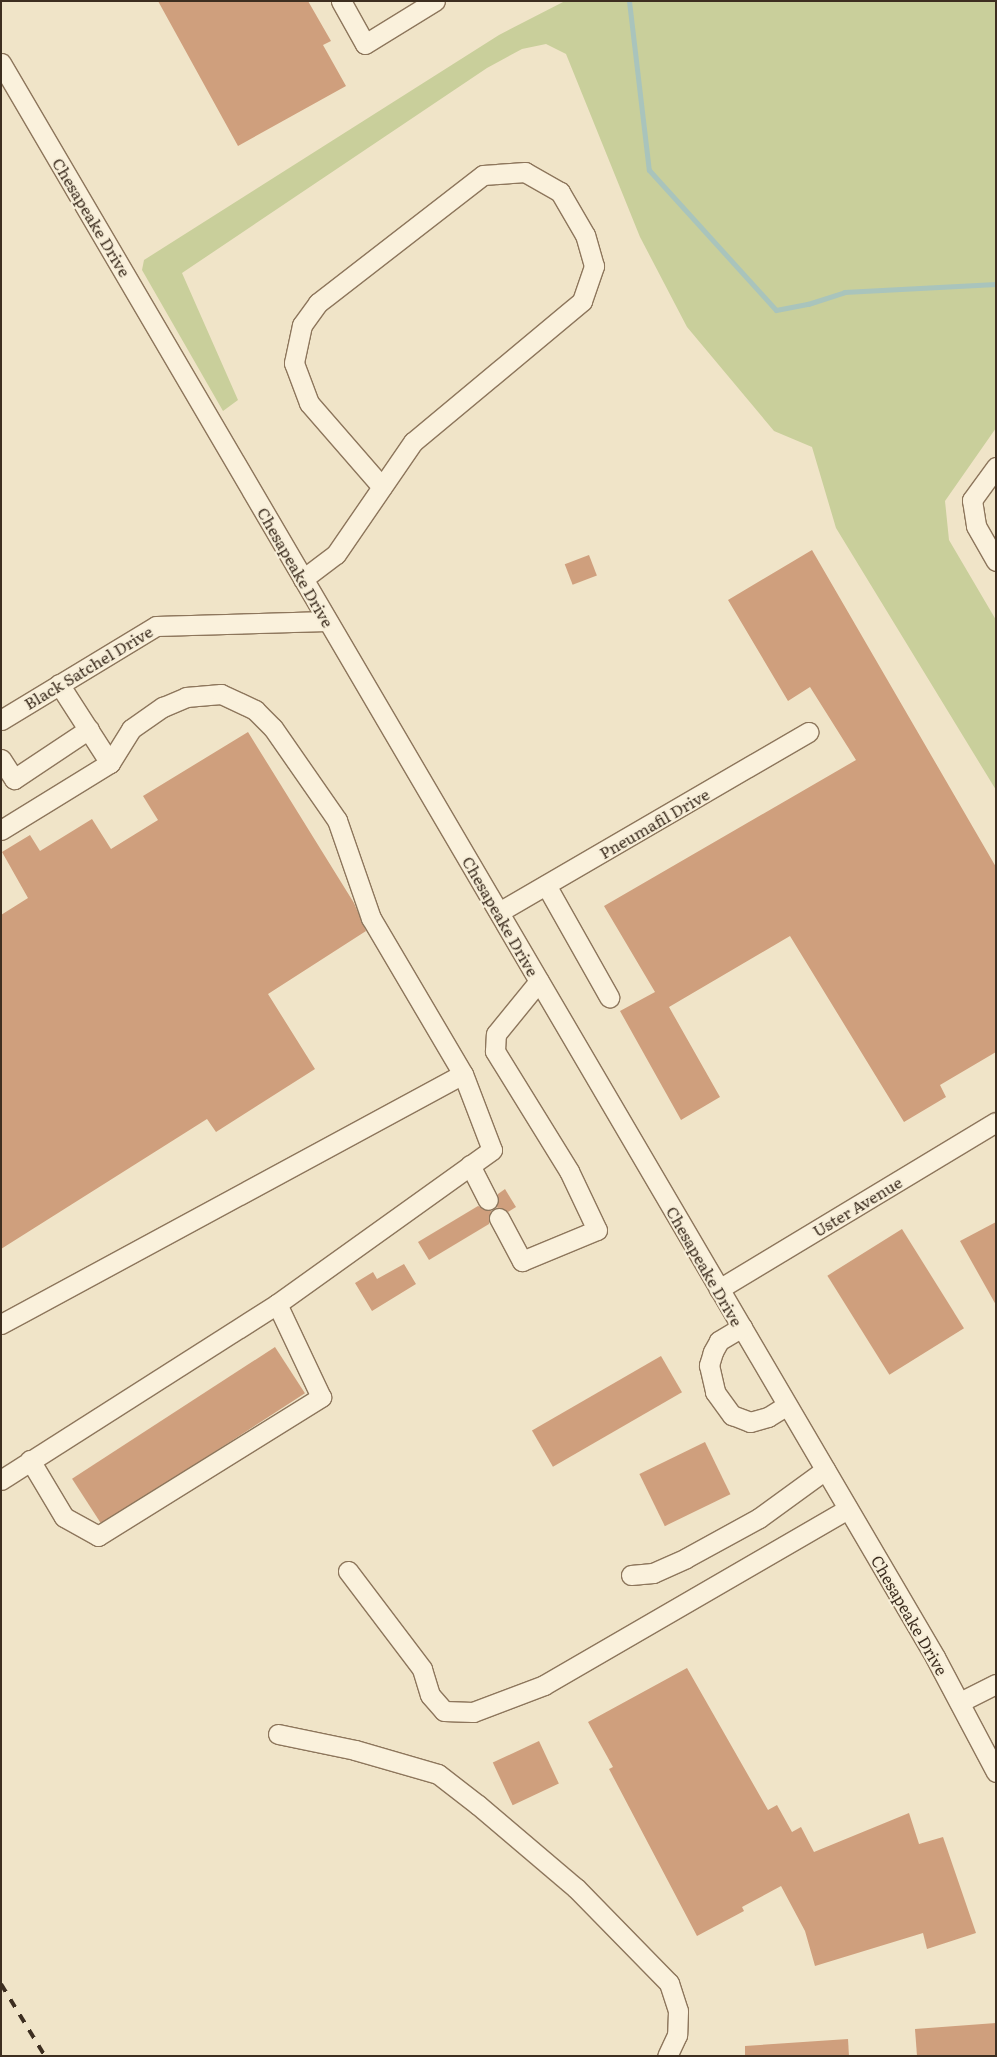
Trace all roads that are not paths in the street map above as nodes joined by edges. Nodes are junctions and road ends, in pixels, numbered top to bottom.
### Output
1 (341, 1) edge
2 (435, 1) edge
3 (412, 6) edge
4 (1, 63) edge
5 (996, 467) edge
6 (382, 487) junction
7 (996, 561) edge
8 (303, 579) junction
9 (327, 621) junction
10 (59, 684) junction
11 (1, 720) edge
12 (88, 729) junction
13 (808, 732) dead end
14 (1, 759) edge
15 (110, 763) junction
16 (7, 782) edge
17 (1, 830) edge
18 (546, 885) junction
19 (499, 912) junction
20 (539, 981) junction
21 (609, 997) dead end
22 (463, 1074) junction
23 (996, 1122) edge
24 (470, 1165) junction
25 (488, 1200) dead end
26 (499, 1218) dead end
27 (719, 1289) junction
28 (277, 1304) junction
29 (1, 1324) edge
30 (742, 1327) junction
31 (788, 1405) junction
32 (30, 1460) junction
33 (825, 1470) junction
34 (1, 1480) edge
35 (848, 1509) junction
36 (348, 1571) dead end
37 (630, 1575) dead end
38 (996, 1684) edge
39 (960, 1702) junction
40 (278, 1734) dead end
41 (996, 1772) edge
42 (667, 2056) edge

1 - 3 street
2 - 3 street
4 - 8 street, Chesapeake Drive
5 - 7 street
6 - 6 street
6 - 8 street
8 - 9 street, Chesapeake Drive
9 - 10 street, Black Satchel Drive
9 - 19 street, Chesapeake Drive
10 - 11 street, Black Satchel Drive
10 - 12 street
12 - 15 street
12 - 16 street
13 - 18 street, Pneumafil Drive
14 - 16 street
15 - 17 street
15 - 22 street
18 - 19 street, Pneumafil Drive
18 - 21 street
19 - 20 street, Chesapeake Drive
20 - 26 street
20 - 27 street, Chesapeake Drive
22 - 24 street
22 - 29 street
23 - 27 street, Uster Avenue
24 - 25 street
24 - 28 street
27 - 30 street, Chesapeake Drive
28 - 32 street
28 - 32 street
30 - 31 street, Chesapeake Drive
30 - 31 street
31 - 33 street, Chesapeake Drive
32 - 34 street
33 - 35 street, Chesapeake Drive
33 - 37 street
35 - 36 street
35 - 39 street, Chesapeake Drive
38 - 39 street
39 - 41 street, Chesapeake Drive
40 - 42 street

